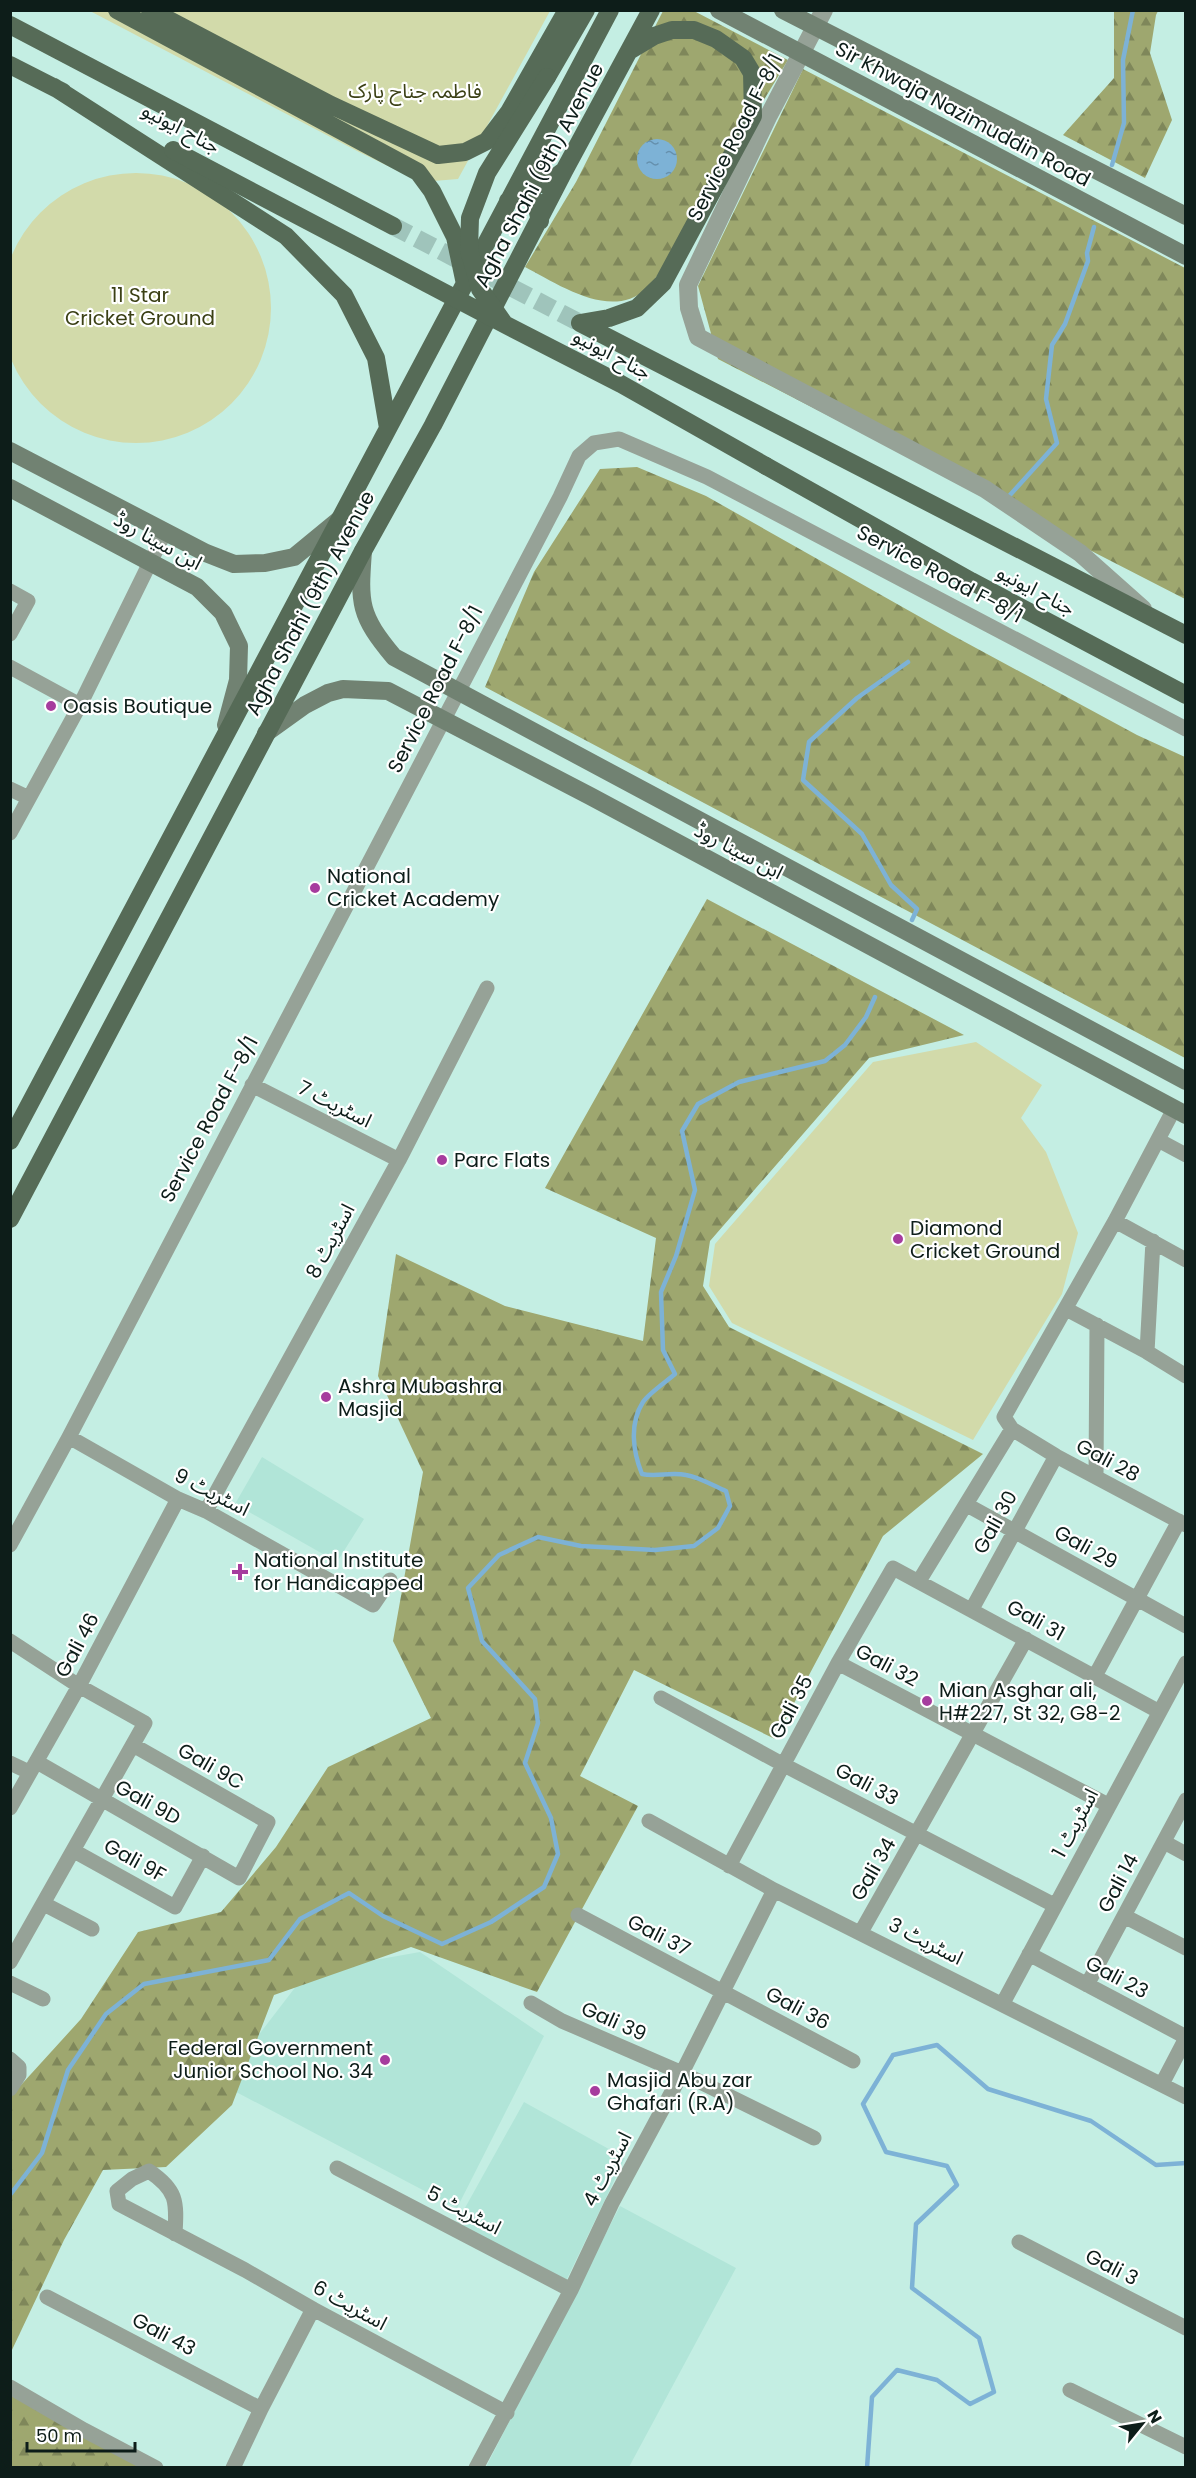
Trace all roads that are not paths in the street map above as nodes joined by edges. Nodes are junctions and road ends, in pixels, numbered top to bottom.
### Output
1 (117, 10) edge
2 (150, 10) edge
3 (567, 10) edge
4 (586, 10) edge
5 (610, 10) edge
6 (651, 10) edge
7 (719, 10) edge
8 (783, 10) edge
9 (824, 10) edge
10 (10, 25) edge
11 (815, 28) junction
12 (629, 51) junction
13 (802, 54) junction
14 (10, 64) edge
15 (54, 87) junction
16 (534, 152) junction
17 (564, 171) junction
18 (508, 201) junction
19 (1185, 216) edge
20 (540, 221) junction
21 (393, 226) tunnel mouth
22 (1185, 256) edge
23 (465, 284) junction
24 (506, 326) junction
25 (388, 428) junction
26 (10, 451) edge
27 (10, 488) edge
28 (339, 520) junction
29 (165, 532) junction
30 (363, 551) junction
31 (151, 562) junction
32 (10, 591) edge
33 (1152, 617) junction
34 (10, 634) edge
35 (1185, 634) edge
36 (10, 667) edge
37 (458, 692) junction
38 (1185, 695) edge
39 (80, 705) junction
40 (443, 721) junction
41 (1185, 729) edge
42 (266, 733) junction
43 (222, 742) junction
44 (10, 789) edge
45 (29, 798) junction
46 (10, 832) edge
47 (487, 988) dead end
48 (1185, 1081) edge
49 (252, 1085) junction
50 (1180, 1112) edge
51 (1158, 1140) junction
52 (10, 1141) edge
53 (1185, 1155) edge
54 (399, 1160) junction
55 (10, 1219) edge
56 (1115, 1221) junction
57 (1153, 1241) junction
58 (1185, 1260) edge
59 (1066, 1309) junction
60 (1097, 1325) junction
61 (1147, 1352) junction
62 (1185, 1376) edge
63 (1012, 1429) junction
64 (69, 1437) junction
65 (1056, 1456) junction
66 (1096, 1477) junction
67 (178, 1499) junction
68 (967, 1505) junction
69 (206, 1511) junction
70 (1182, 1523) edge
71 (1014, 1532) junction
72 (10, 1545) edge
73 (893, 1568) joint
74 (390, 1580) dead end
75 (919, 1581) junction
76 (1137, 1599) junction
77 (972, 1609) junction
78 (1185, 1626) edge
79 (1026, 1639) junction
80 (10, 1641) edge
81 (838, 1663) junction
82 (1184, 1669) edge
83 (1095, 1676) junction
84 (79, 1686) junction
85 (661, 1698) dead end
86 (1158, 1711) junction
87 (974, 1735) junction
88 (133, 1746) junction
89 (10, 1763) edge
90 (784, 1765) junction
91 (32, 1767) junction
92 (1185, 1800) edge
93 (102, 1801) junction
94 (1108, 1805) junction
95 (10, 1808) edge
96 (649, 1821) dead end
97 (917, 1834) junction
98 (1164, 1842) junction
99 (74, 1851) junction
100 (1185, 1854) edge
101 (203, 1856) junction
102 (729, 1866) junction
103 (239, 1878) joint
104 (774, 1890) junction
105 (44, 1904) junction
106 (1054, 1905) junction
107 (578, 1915) dead end
108 (1124, 1916) junction
109 (92, 1929) dead end
110 (861, 1932) junction
111 (1185, 1948) edge
112 (1029, 1954) junction
113 (10, 1962) edge
114 (10, 1983) edge
115 (1087, 1985) junction
116 (722, 1991) junction
117 (43, 1999) dead end
118 (531, 2003) dead end
119 (1003, 2003) junction
120 (1185, 2038) edge
121 (10, 2059) edge
122 (854, 2061) dead end
123 (682, 2073) junction
124 (1162, 2084) junction
125 (10, 2090) edge
126 (1185, 2097) edge
127 (814, 2138) dead end
128 (337, 2168) dead end
129 (174, 2234) dead end
130 (1019, 2242) dead end
131 (571, 2290) junction
132 (46, 2297) dead end
133 (313, 2309) junction
134 (1185, 2328) edge
135 (10, 2387) edge
136 (1070, 2390) dead end
137 (261, 2409) junction
138 (507, 2413) junction
139 (1185, 2446) edge
140 (156, 2468) edge
141 (233, 2468) edge
142 (476, 2468) edge

1 - 23 main road
2 - 3 main road
4 - 24 main road, bridge
5 - 16 main road, Agha Shahi (9th) Avenue
6 - 12 main road, Agha Shahi (9th) Avenue
7 - 13 main road, Sir Khwaja Nazimuddin Road
8 - 11 main road, Sir Khwaja Nazimuddin Road
9 - 11 street, Service Road F-8/1
10 - 21 main road, جناح ایونیو
11 - 13 street, Service Road F-8/1
11 - 19 main road, Sir Khwaja Nazimuddin Road
12 - 17 main road, Agha Shahi (9th) Avenue
12 - 33 main road, جناح ایونیو
13 - 22 main road, Sir Khwaja Nazimuddin Road
13 - 33 street, Service Road F-8/1
14 - 15 main road, جناح ایونیو
15 - 24 main road, جناح ایونیو, bridge
15 - 25 main road
16 - 17 main road
16 - 18 main road, Agha Shahi (9th) Avenue
17 - 20 main road, Agha Shahi (9th) Avenue
18 - 20 main road
18 - 23 main road, Agha Shahi (9th) Avenue
20 - 30 main road, Agha Shahi (9th) Avenue
23 - 25 main road, Agha Shahi (9th) Avenue
24 - 38 main road, جناح ایونیو, bridge
25 - 28 main road, Agha Shahi (9th) Avenue
26 - 29 main road, ابن سینا روڈ
27 - 31 main road, ابن سینا روڈ
28 - 29 main road, ابن سینا روڈ
28 - 43 main road, Agha Shahi (9th) Avenue
29 - 31 street
30 - 37 main road, ابن سینا روڈ
30 - 42 main road, Agha Shahi (9th) Avenue
31 - 39 street
31 - 43 main road, ابن سینا روڈ
32 - 34 street
33 - 35 main road, جناح ایونیو
36 - 39 street
37 - 40 street, Service Road F-8/1
37 - 41 street, Service Road F-8/1
37 - 48 main road, ابن سینا روڈ
39 - 45 street
40 - 42 main road, ابن سینا روڈ
40 - 49 street, Service Road F-8/1
40 - 50 main road, ابن سینا روڈ
42 - 55 main road, Agha Shahi (9th) Avenue
43 - 52 main road, Agha Shahi (9th) Avenue
44 - 45 street
45 - 46 street
47 - 54 street, اسٹریٹ 8
49 - 54 street, اسٹریٹ 7
49 - 64 street, Service Road F-8/1
50 - 51 street
51 - 53 street
51 - 56 street
54 - 69 street, اسٹریٹ 8
56 - 57 street
56 - 59 street
57 - 58 street
57 - 61 street
59 - 60 street
59 - 63 street
60 - 61 street
60 - 66 street
61 - 62 street
63 - 65 street, Gali 28
63 - 68 street
64 - 67 street, اسٹریٹ 9
64 - 72 street, Service Road F-8/1
65 - 66 street, Gali 28
65 - 71 street, Gali 30
66 - 70 street, Gali 28
67 - 69 street, اسٹریٹ 9
67 - 84 street, Gali 46
68 - 71 street, Gali 29
68 - 75 street
69 - 74 street, اسٹریٹ 9
70 - 76 street
71 - 76 street, Gali 29
71 - 77 street, Gali 30
73 - 75 street, Gali 31
73 - 81 street, Gali 35
75 - 77 street, Gali 31
76 - 78 street, Gali 29
76 - 83 street
77 - 79 street, Gali 31
79 - 83 street, Gali 31
79 - 87 street, Gali 34
80 - 84 street
81 - 87 street, Gali 32
81 - 90 street, Gali 35
82 - 86 street, اسٹریٹ 1
83 - 86 street, Gali 31
84 - 88 street
84 - 91 street, Gali 46
85 - 90 street, Gali 33
86 - 94 street, اسٹریٹ 1
87 - 94 street, Gali 32
87 - 97 street, Gali 34
88 - 93 street
88 - 103 street, Gali 9C
89 - 91 street, Gali 9D
90 - 97 street, Gali 33
90 - 102 street, Gali 35
91 - 93 street, Gali 9D
91 - 95 street, Gali 46
92 - 98 street, Gali 14
93 - 99 street
93 - 101 street, Gali 9D
94 - 106 street, اسٹریٹ 1
96 - 102 street, اسٹریٹ 3
97 - 106 street, Gali 33
97 - 110 street, Gali 34
98 - 100 street
98 - 108 street, Gali 14
99 - 101 street, Gali 9F
99 - 105 street
101 - 103 street, Gali 9D
102 - 104 street, اسٹریٹ 3
104 - 110 street, اسٹریٹ 3
104 - 116 street, اسٹریٹ 4
105 - 109 street
105 - 113 street
106 - 112 street, اسٹریٹ 1
107 - 116 street, Gali 37
108 - 111 street
108 - 115 street, Gali 14
110 - 119 street, اسٹریٹ 3
112 - 115 street, Gali 23
112 - 119 street, اسٹریٹ 1
114 - 117 street
115 - 120 street, Gali 23
116 - 122 street, Gali 36
116 - 123 street, اسٹریٹ 4
118 - 123 street, Gali 39
119 - 124 street, اسٹریٹ 3
120 - 124 street
121 - 125 street
123 - 127 street, Gali 39
123 - 131 street, اسٹریٹ 4
124 - 126 street, اسٹریٹ 3
128 - 131 street, اسٹریٹ 5
129 - 133 street, اسٹریٹ 6
130 - 134 street, Gali 3
131 - 138 street, اسٹریٹ 4
132 - 137 street, Gali 43
133 - 137 street
133 - 138 street, اسٹریٹ 6
135 - 140 street
136 - 139 street
137 - 141 street
138 - 142 street, اسٹریٹ 4

